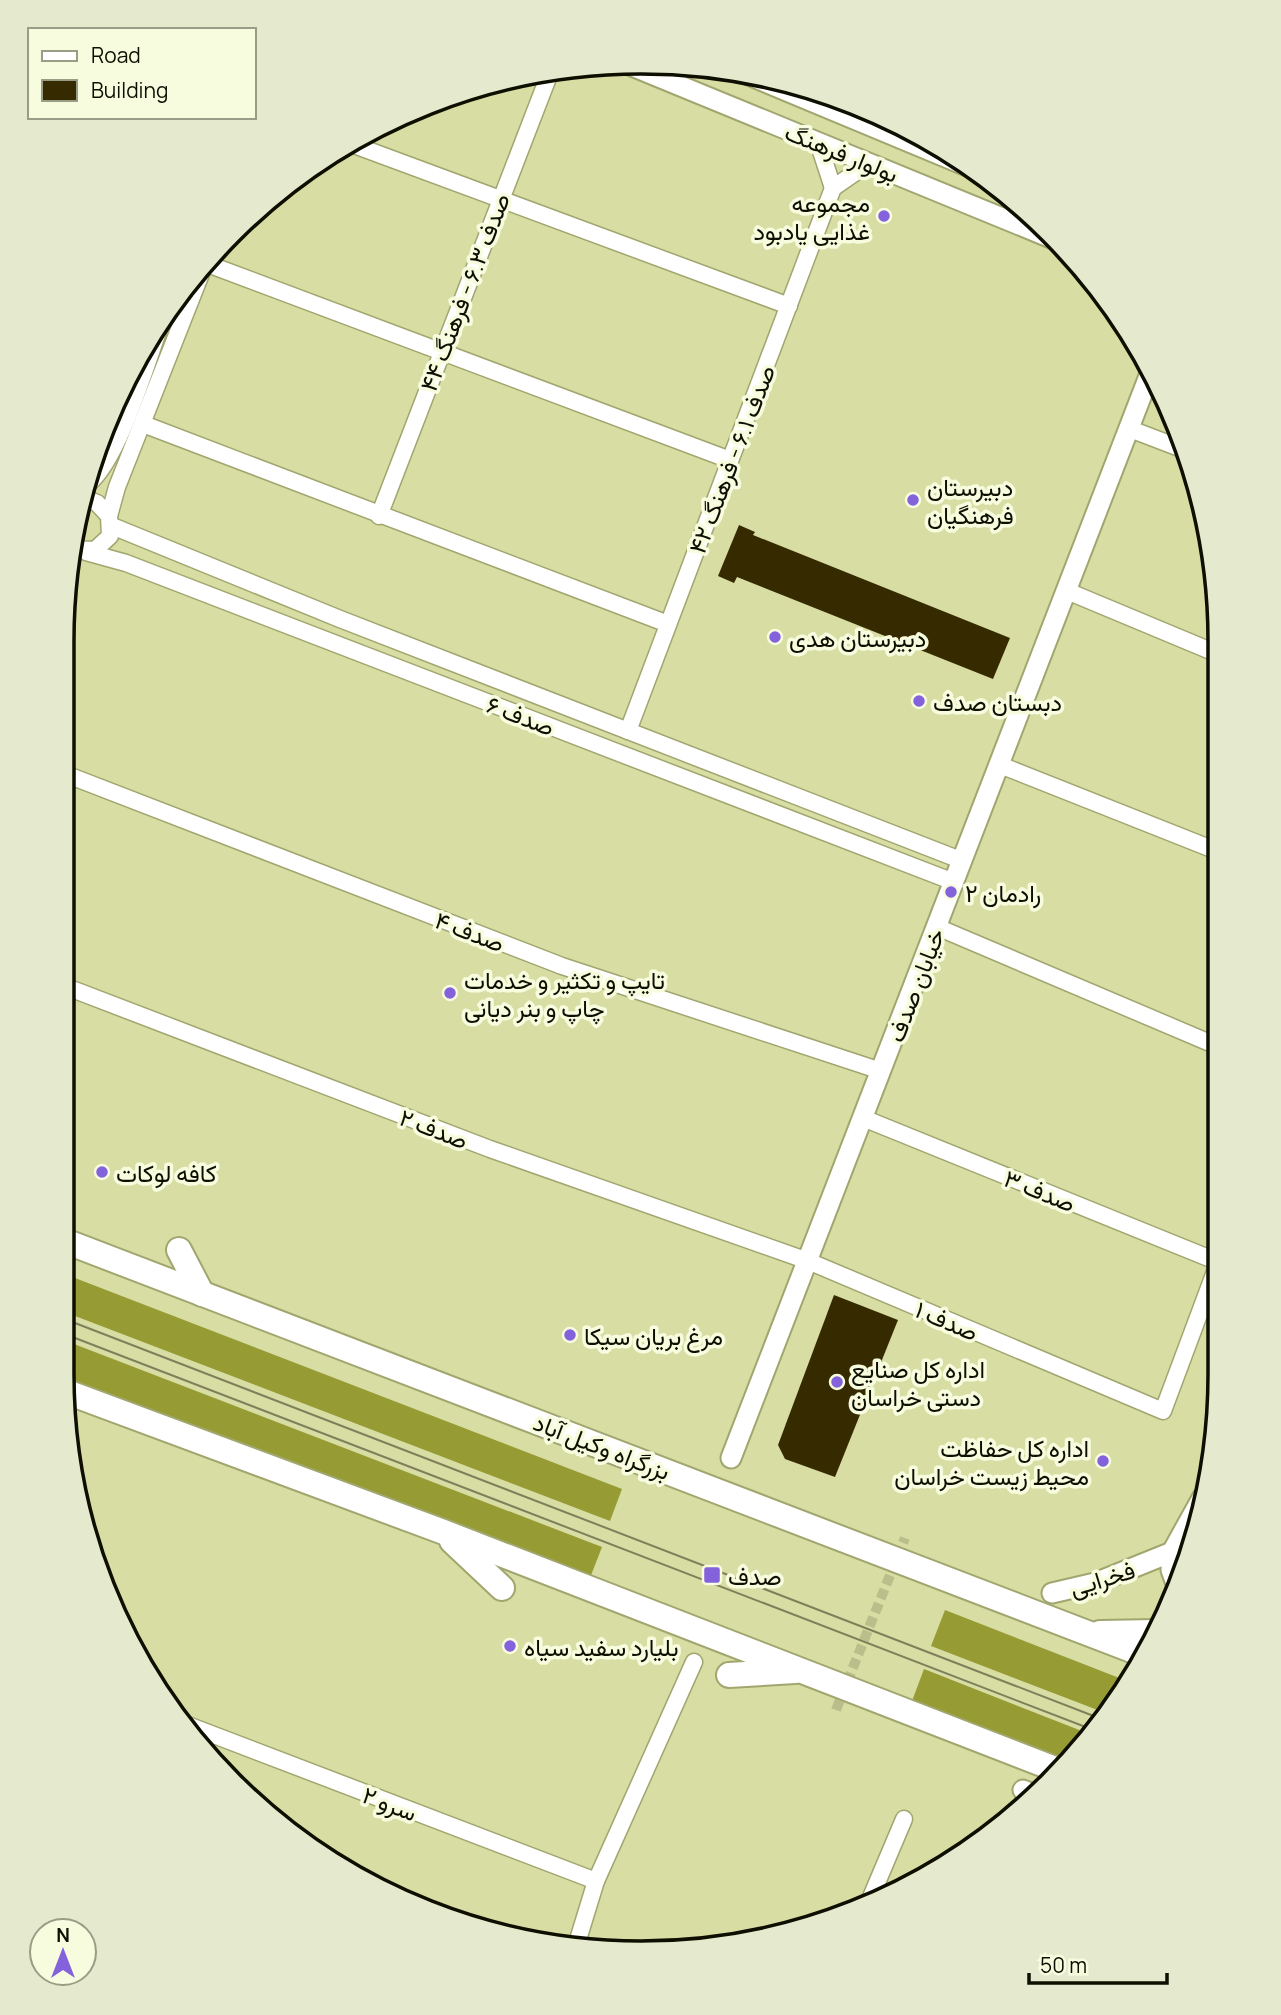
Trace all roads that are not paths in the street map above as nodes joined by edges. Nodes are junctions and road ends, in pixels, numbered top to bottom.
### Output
1 (652, 74) edge
2 (546, 81) edge
3 (804, 98) edge
4 (818, 142) junction
5 (916, 145) edge
6 (361, 147) edge
7 (869, 163) junction
8 (833, 188) junction
9 (500, 197) junction
10 (1012, 212) edge
11 (215, 266) edge
12 (195, 290) edge
13 (789, 306) junction
14 (442, 352) junction
15 (145, 364) edge
16 (1146, 384) edge
17 (143, 424) junction
18 (1130, 429) junction
19 (1172, 445) edge
20 (730, 460) junction
21 (100, 472) edge
22 (91, 501) edge
23 (379, 516) junction
24 (110, 521) junction
25 (81, 549) edge
26 (81, 551) edge
27 (1067, 591) junction
28 (668, 624) junction
29 (1208, 650) edge
30 (426, 653) junction
31 (416, 675) junction
32 (628, 731) junction
33 (1000, 765) junction
34 (74, 778) edge
35 (1208, 847) edge
36 (963, 861) junction
37 (954, 882) junction
38 (937, 927) junction
39 (74, 990) edge
40 (1208, 1042) edge
41 (881, 1071) junction
42 (863, 1118) junction
43 (74, 1245) edge
44 (179, 1250) dead end
45 (1208, 1258) edge
46 (808, 1261) junction
47 (1208, 1290) edge
48 (202, 1294) junction
49 (75, 1395) edge
50 (734, 1450) dead end
51 (1187, 1526) edge
52 (441, 1531) junction
53 (1172, 1552) junction
54 (1172, 1571) edge
55 (502, 1588) dead end
56 (1052, 1593) dead end
57 (1145, 1632) edge
58 (1089, 1633) junction
59 (1135, 1651) edge
60 (694, 1662) dead end
61 (803, 1670) junction
62 (729, 1675) dead end
63 (199, 1729) edge
64 (1049, 1767) edge
65 (904, 1819) dead end
66 (596, 1881) junction
67 (875, 1890) edge
68 (579, 1938) edge

1 - 4 street, بولوار فرهنگ
2 - 9 street, صدف ۶.۳ - فرهنگ ۴۴
3 - 5 street, بولوار فرهنگ
4 - 7 street, بولوار فرهنگ
4 - 8 street
6 - 9 street
7 - 8 street
7 - 10 street, بولوار فرهنگ
8 - 13 street, صدف ۶.۱ - فرهنگ ۴۲
9 - 13 street
9 - 14 street, صدف ۶.۳ - فرهنگ ۴۴
11 - 14 street
12 - 17 street
13 - 20 street, صدف ۶.۱ - فرهنگ ۴۲
14 - 20 street
14 - 23 street, صدف ۶.۳ - فرهنگ ۴۴
15 - 21 street
16 - 18 street, خیابان صدف
17 - 23 street
17 - 24 street
18 - 19 street
18 - 27 street, خیابان صدف
20 - 28 street, صدف ۶.۱ - فرهنگ ۴۲
22 - 24 street, صدف ۶
23 - 28 street
24 - 25 street
24 - 30 street, صدف ۶
26 - 31 street, صدف ۶
27 - 29 street
27 - 33 street, خیابان صدف
28 - 32 street, صدف ۶.۱ - فرهنگ ۴۲
30 - 31 street
30 - 32 street, صدف ۶
31 - 37 street, صدف ۶
32 - 36 street, صدف ۶
33 - 35 street
33 - 36 street, خیابان صدف
34 - 41 street, صدف ۴
36 - 37 street, خیابان صدف
37 - 38 street, خیابان صدف
38 - 40 street
38 - 41 street, خیابان صدف
39 - 46 street, صدف ۲
41 - 42 street, خیابان صدف
42 - 45 street, صدف ۳
42 - 46 street, خیابان صدف
43 - 48 highway, بزرگراه وکیل آباد
44 - 48 highway
46 - 47 street, صدف ۱
46 - 50 street, خیابان صدف
48 - 58 highway, بزرگراه وکیل آباد
49 - 52 highway
51 - 53 street
52 - 55 highway
52 - 61 highway
53 - 54 street
53 - 56 street, فخرایی
57 - 58 highway
58 - 59 highway, بزرگراه وکیل آباد
60 - 66 street
61 - 62 highway
61 - 64 highway
63 - 66 street, سرو ۲
65 - 67 street
66 - 68 street

